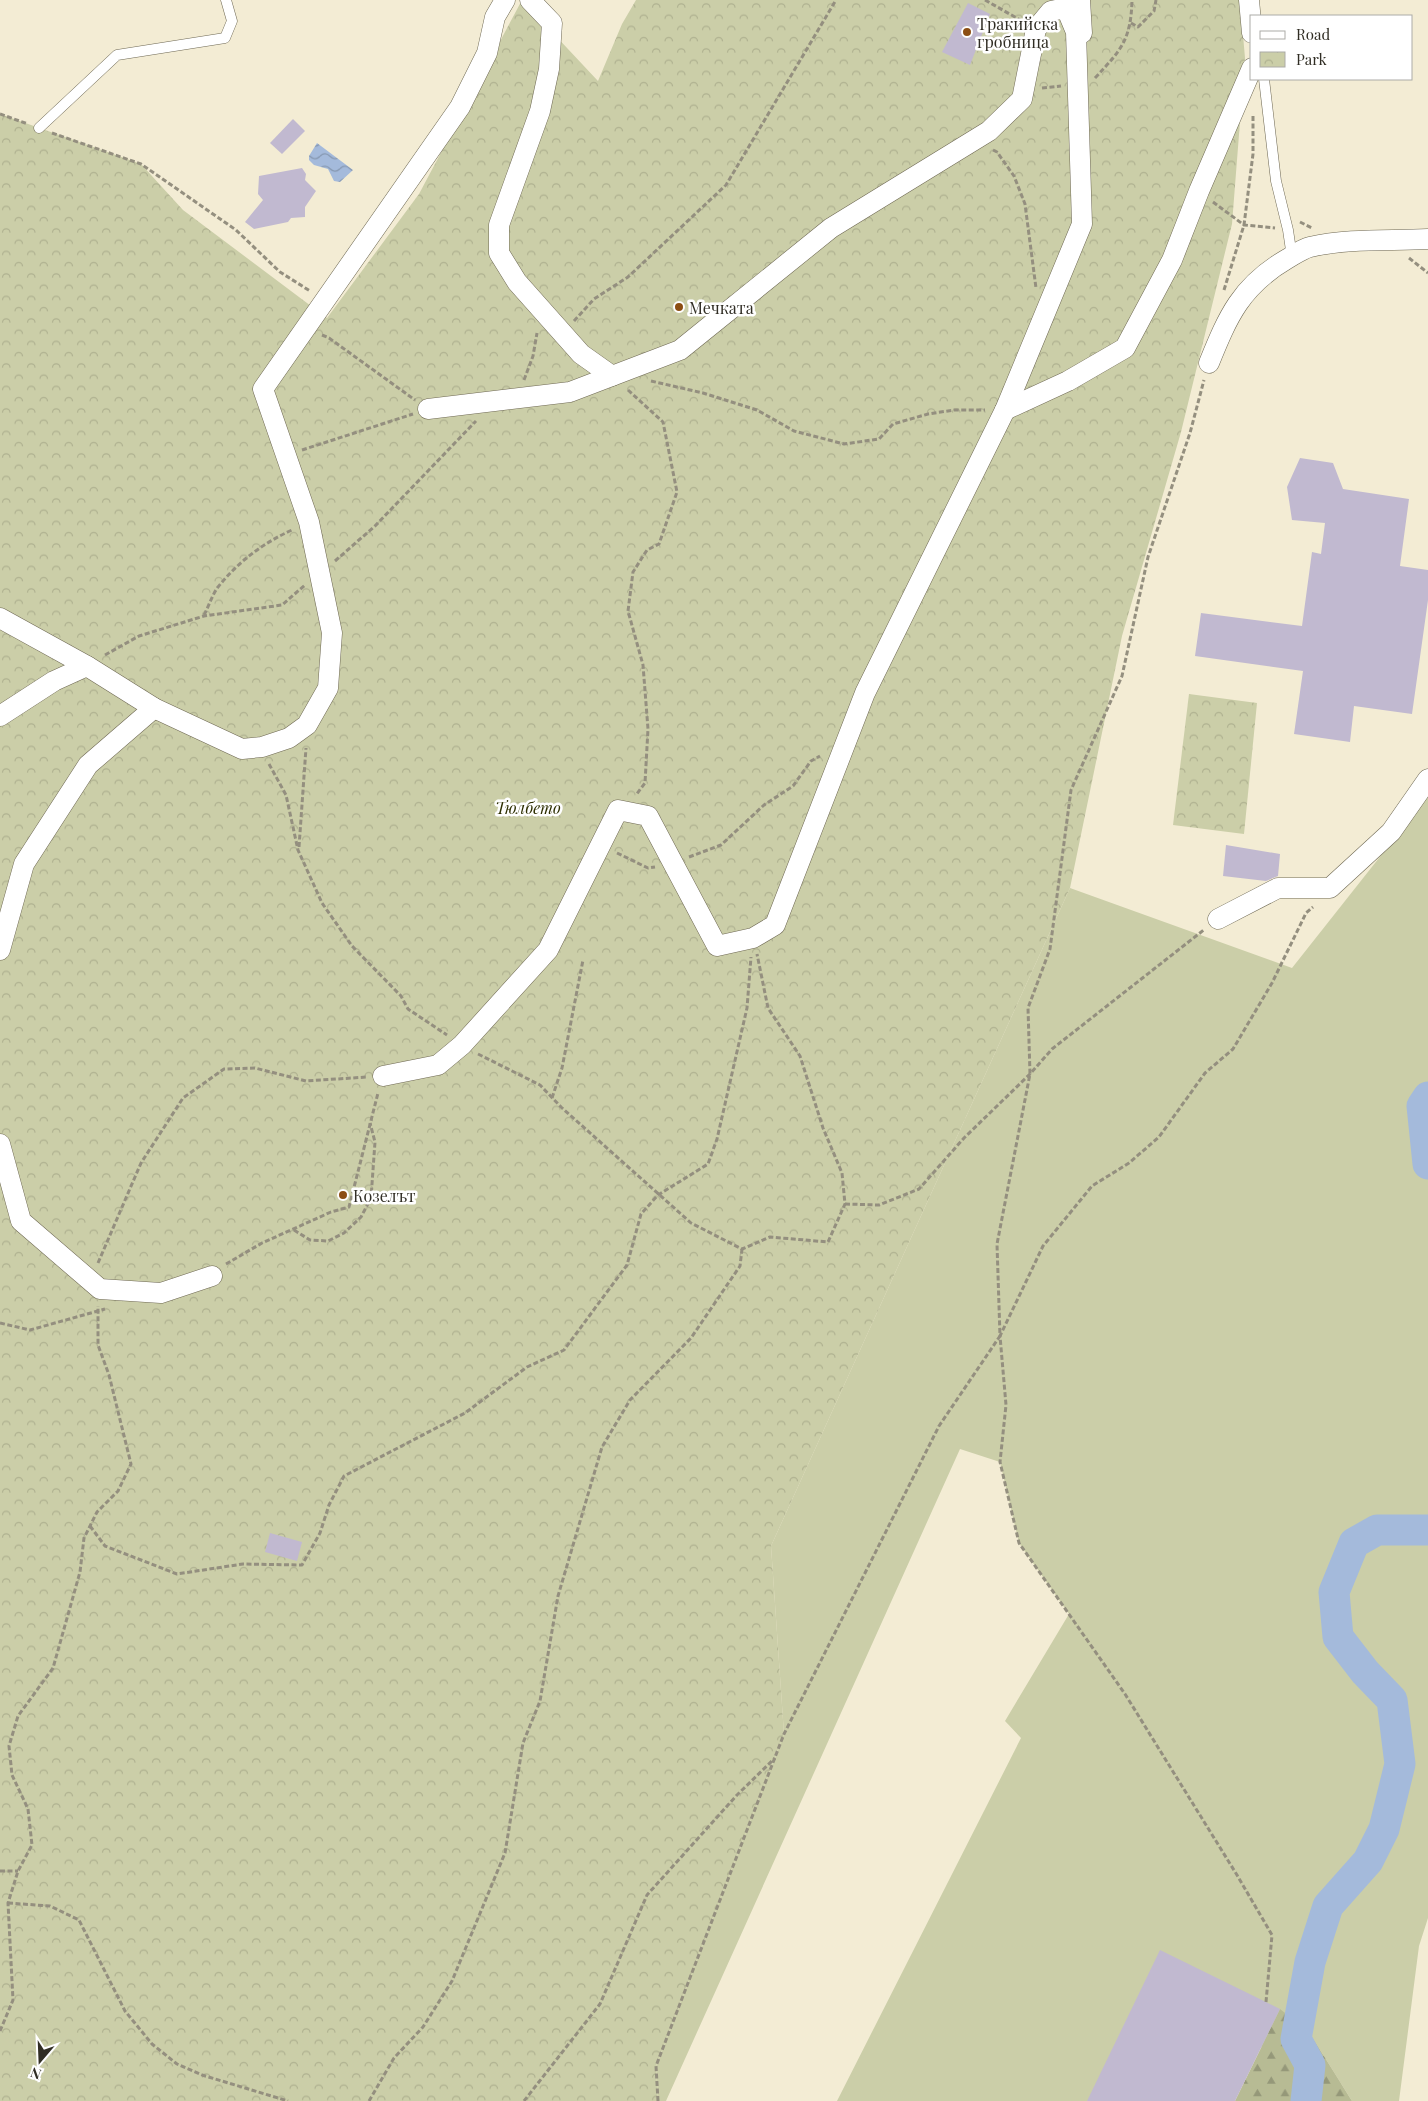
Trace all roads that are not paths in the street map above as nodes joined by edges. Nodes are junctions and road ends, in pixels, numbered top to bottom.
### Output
1 (226, 0) edge
2 (505, 0) edge
3 (530, 0) edge
4 (1080, 0) edge
5 (1249, 0) edge
6 (1254, 0) edge
7 (1250, 15) edge
8 (1256, 15) edge
9 (1250, 73) edge
10 (1264, 80) edge
11 (1077, 91) junction
12 (39, 128) road end
13 (1428, 239) edge
14 (1292, 257) junction
15 (1208, 363) road end
16 (617, 375) junction
17 (428, 409) road end
18 (1005, 410) junction
19 (0, 618) edge
20 (87, 666) junction
21 (154, 708) junction
22 (0, 716) edge
23 (1428, 779) edge
24 (1218, 919) road end
25 (0, 950) edge
26 (383, 1076) road end
27 (0, 1144) edge
28 (212, 1276) road end

1 - 12 lane
2 - 21 street
3 - 16 street
4 - 11 street
5 - 7 street
6 - 8 lane
9 - 18 street
10 - 14 lane
11 - 16 street
11 - 18 street
13 - 14 street
14 - 15 street
16 - 17 street
18 - 26 street
19 - 20 street
20 - 21 street
20 - 22 street
21 - 25 street
23 - 24 street
27 - 28 street

